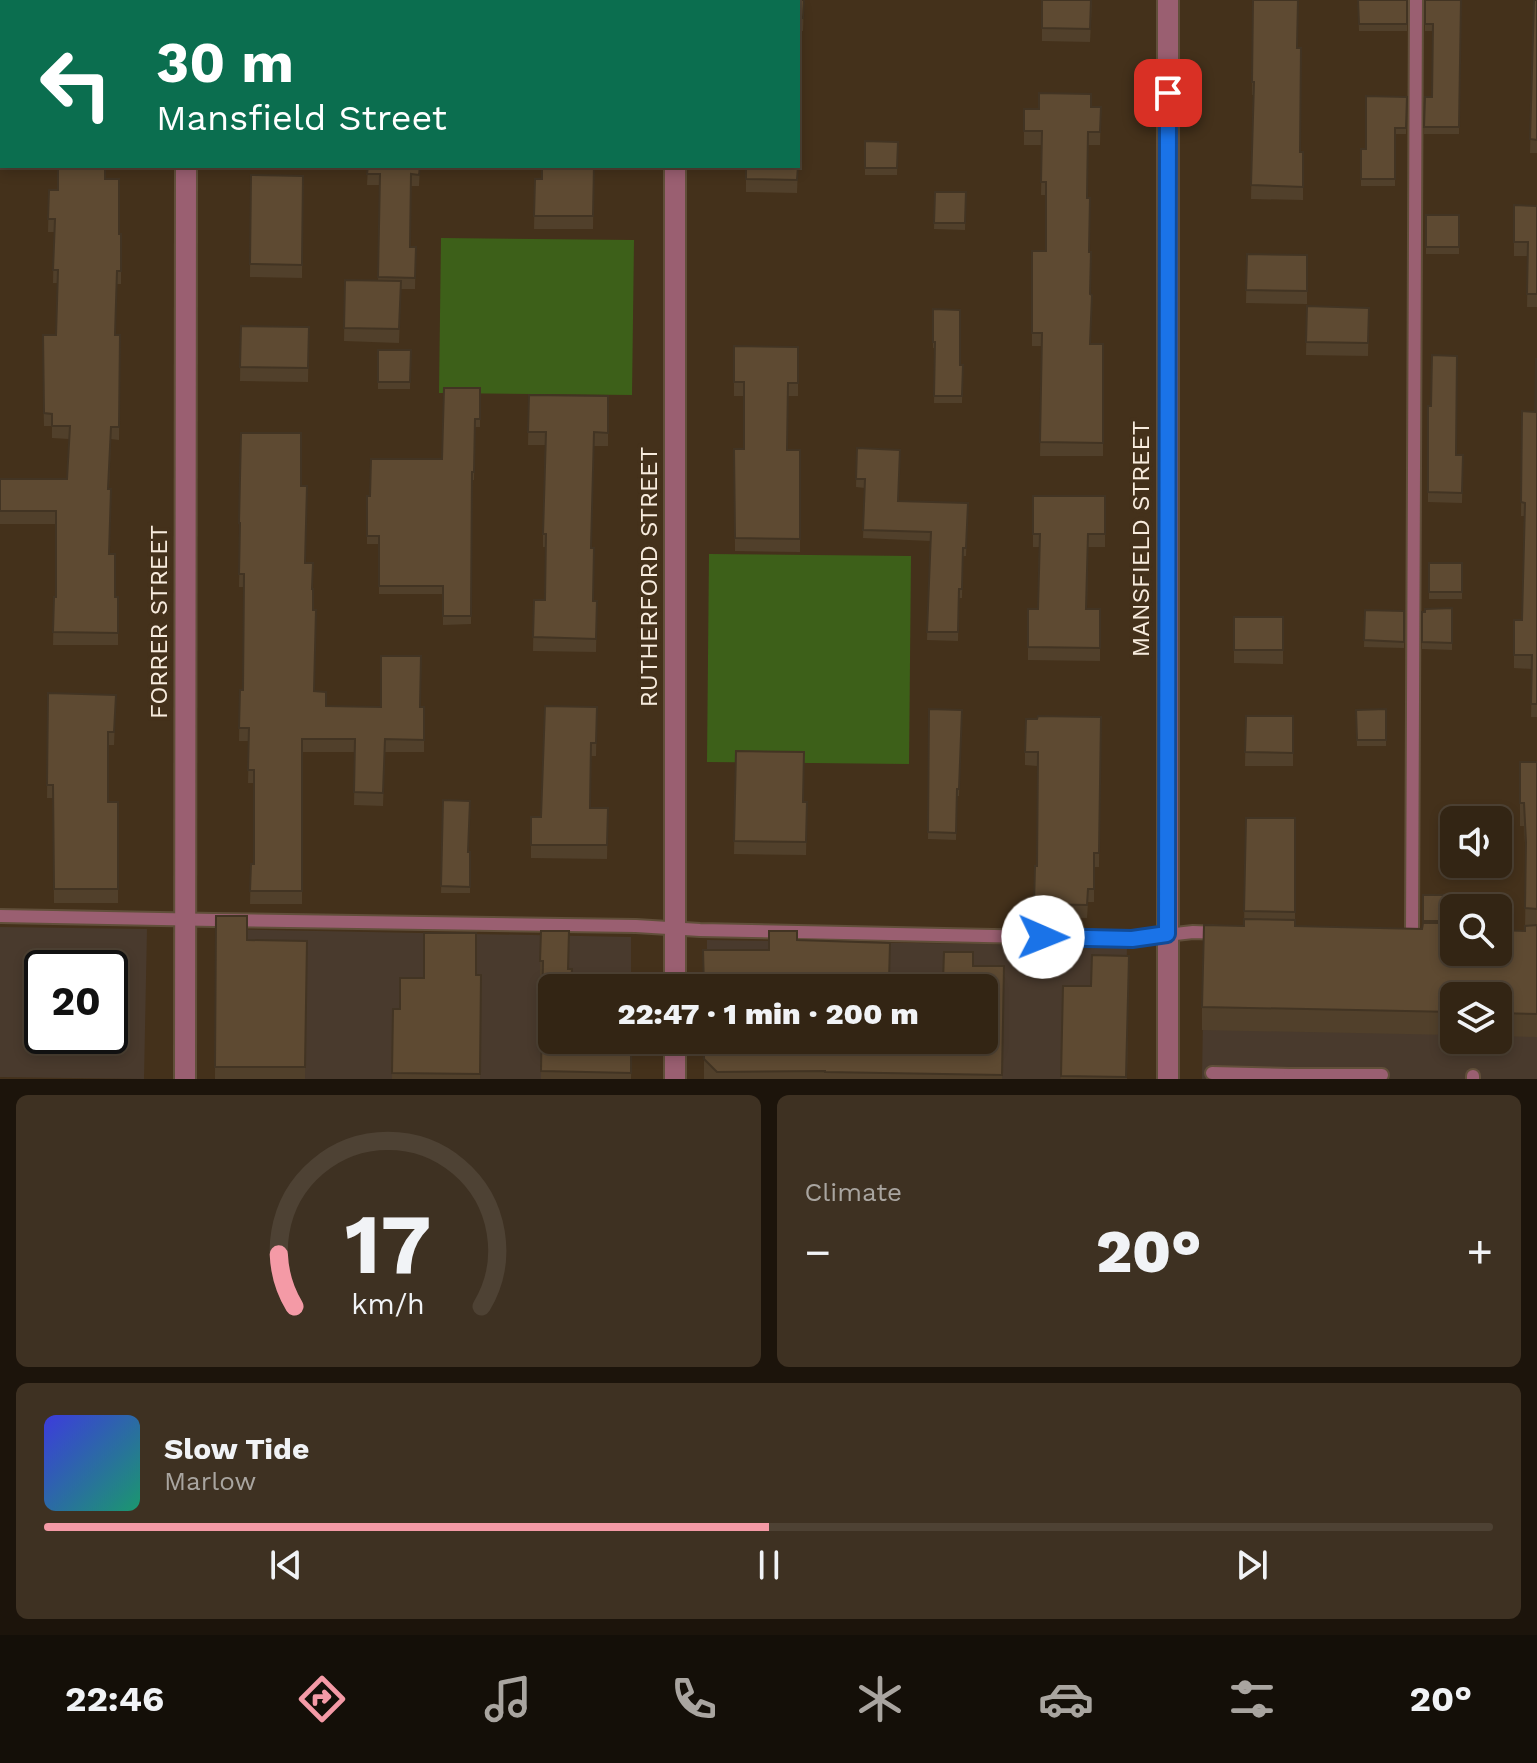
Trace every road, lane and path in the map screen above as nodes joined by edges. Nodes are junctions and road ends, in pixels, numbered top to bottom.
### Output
1 (1168, 0) edge
2 (1416, 0) edge
3 (186, 168) edge
4 (675, 168) edge
5 (0, 916) edge
6 (185, 920) junction
7 (675, 929) junction
8 (1240, 933) edge
9 (1167, 934) junction
10 (1396, 936) edge
11 (1412, 936) junction
12 (1426, 936) edge
13 (675, 974) edge
14 (675, 1054) edge
15 (1212, 1073) dead end
16 (1382, 1075) dead end
17 (1290, 1077) edge
18 (185, 1079) edge
19 (675, 1079) edge
20 (1168, 1079) edge

1 - 9 street, MANSFIELD STREET
2 - 11 lane
3 - 6 street, FORRER STREET
4 - 7 street, RUTHERFORD STREET
5 - 6 lane
6 - 7 lane
6 - 18 street, FORRER STREET
7 - 9 lane
7 - 13 street, RUTHERFORD STREET
8 - 9 lane
9 - 20 street, MANSFIELD STREET
10 - 11 lane
11 - 12 lane
14 - 19 street
15 - 17 lane
16 - 17 lane

